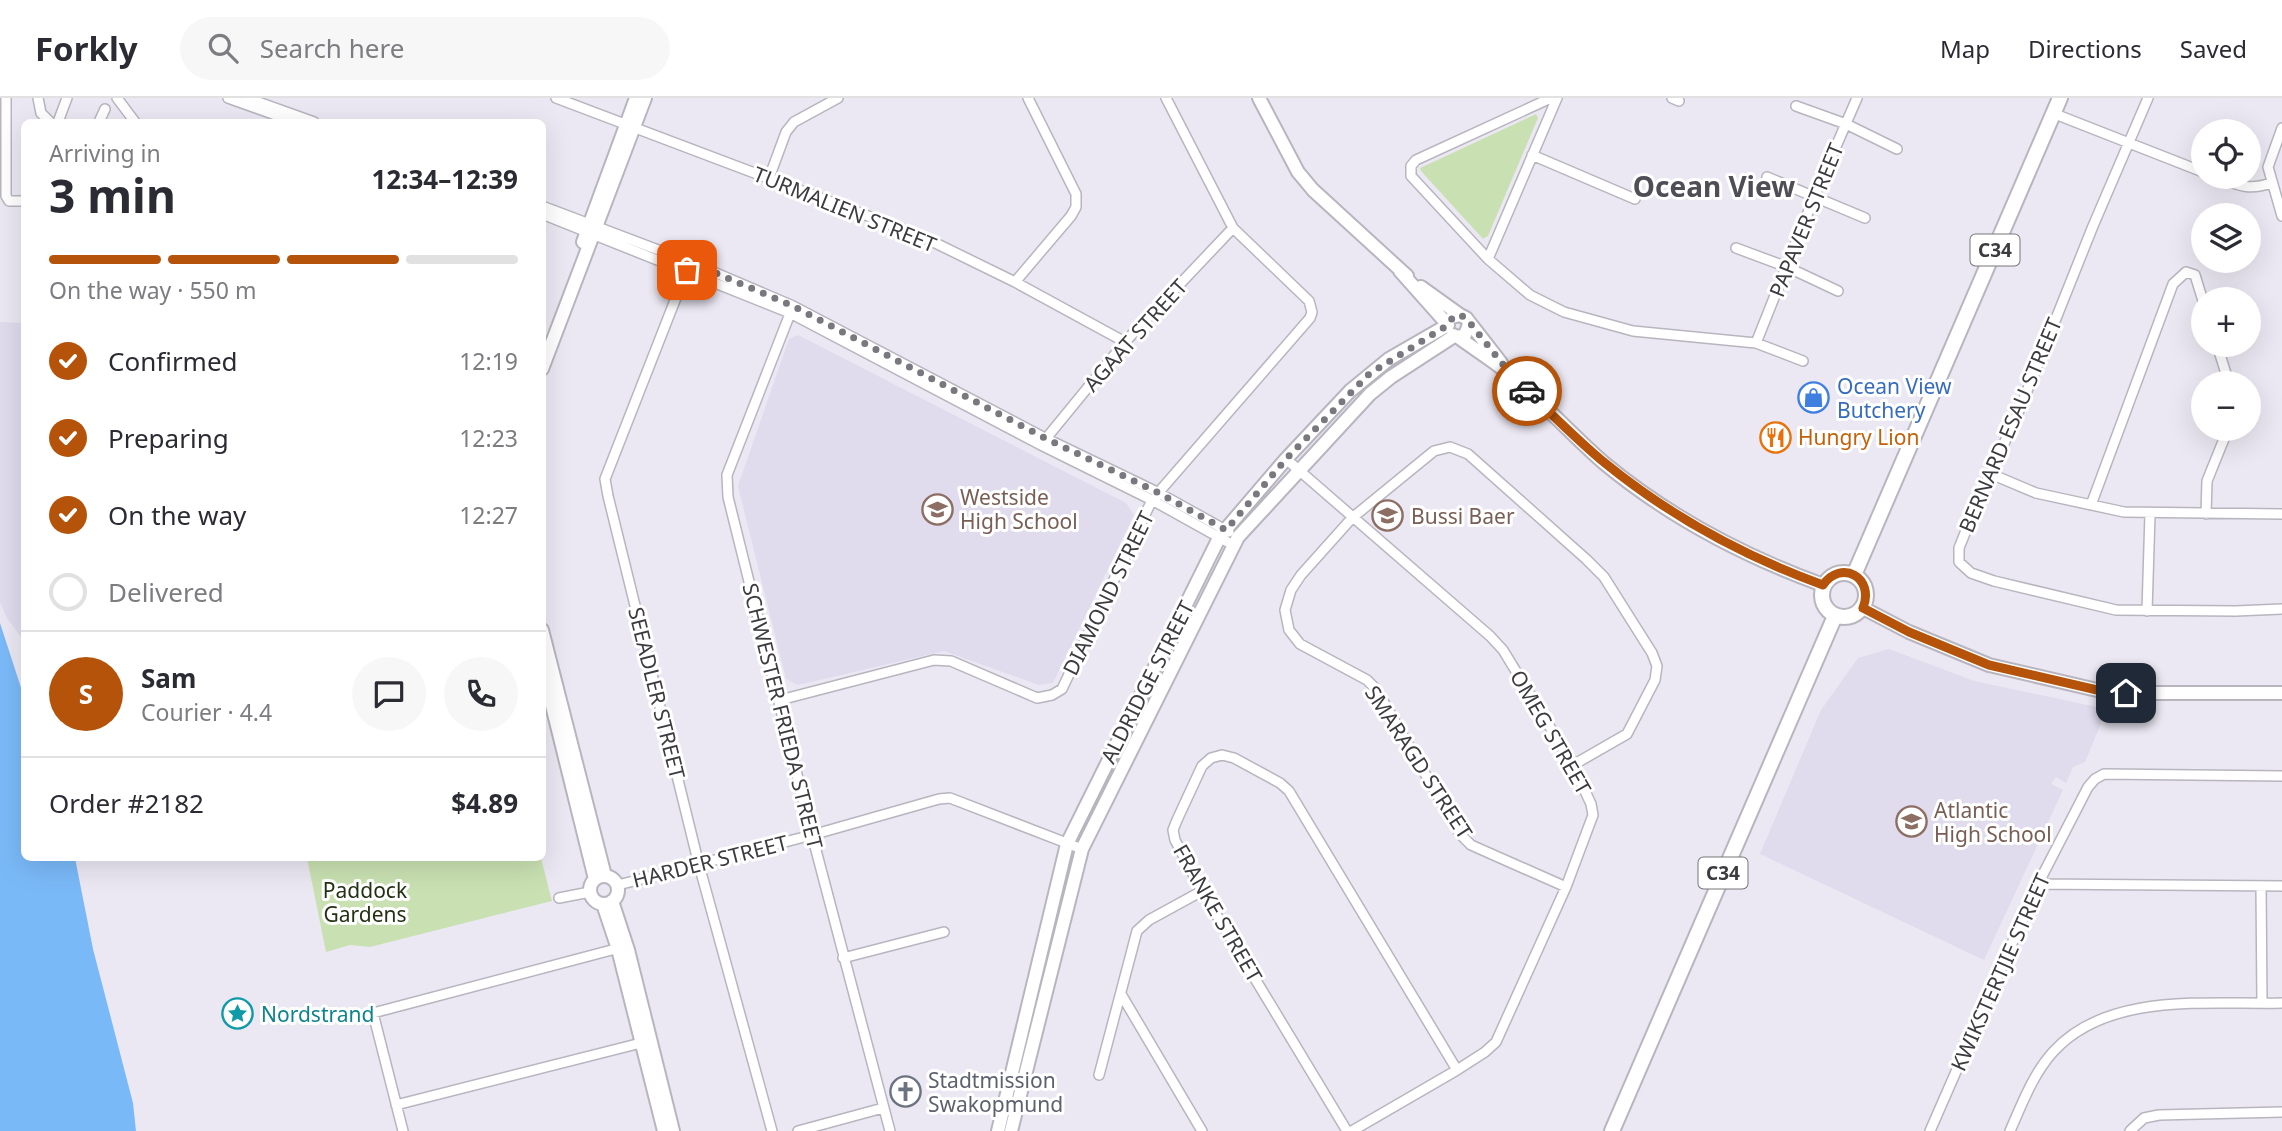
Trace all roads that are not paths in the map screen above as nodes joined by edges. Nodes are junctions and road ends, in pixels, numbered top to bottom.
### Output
1 (6, 98) edge
2 (38, 98) edge
3 (67, 98) edge
4 (117, 98) edge
5 (228, 98) edge
6 (247, 98) edge
7 (556, 98) edge
8 (636, 98) edge
9 (645, 98) edge
10 (838, 98) edge
11 (1028, 98) edge
12 (1166, 98) edge
13 (1260, 98) edge
14 (1551, 98) edge
15 (1557, 98) edge
16 (1857, 98) edge
17 (2060, 98) edge
18 (2148, 98) edge
19 (1796, 106) dead end
20 (105, 109) dead end
21 (2054, 114) junction
22 (47, 119) edge
23 (59, 119) edge
24 (100, 119) edge
25 (133, 119) edge
26 (287, 119) edge
27 (306, 119) edge
28 (1846, 124) junction
29 (630, 126) junction
30 (2282, 128) edge
31 (2129, 144) junction
32 (1897, 149) dead end
33 (1532, 155) junction
34 (2191, 167) edge
35 (1766, 177) dead end
36 (769, 178) junction
37 (2271, 183) junction
38 (2261, 186) edge
39 (1815, 195) junction
40 (1635, 199) dead end
41 (21, 201) edge
42 (546, 208) edge
43 (546, 215) edge
44 (2282, 216) edge
45 (1865, 218) dead end
46 (1233, 228) junction
47 (592, 229) junction
48 (1736, 248) dead end
49 (1488, 259) junction
50 (688, 266) junction
51 (1787, 267) junction
52 (1400, 271) junction
53 (1015, 282) junction
54 (2199, 287) edge
55 (1838, 291) dead end
56 (792, 309) junction
57 (1465, 320) junction
58 (1453, 333) junction
59 (546, 338) edge
60 (1125, 342) junction
61 (1756, 342) junction
62 (546, 358) edge
63 (1803, 361) dead end
64 (1513, 377) junction
65 (2223, 441) edge
66 (1043, 442) junction
67 (1286, 459) junction
68 (1300, 470) junction
69 (1991, 474) junction
70 (1155, 496) junction
71 (2091, 505) junction
72 (2150, 514) junction
73 (2206, 514) junction
74 (2282, 514) edge
75 (1352, 517) junction
76 (1223, 533) junction
77 (1236, 541) junction
78 (1854, 575) junction
79 (1823, 585) junction
80 (1863, 608) junction
81 (2282, 609) edge
82 (2147, 611) junction
83 (1835, 616) junction
84 (546, 647) edge
85 (546, 680) edge
86 (2282, 693) edge
87 (780, 700) junction
88 (1573, 765) junction
89 (2282, 776) edge
90 (812, 835) junction
91 (1067, 844) junction
92 (1082, 849) junction
93 (699, 865) junction
94 (600, 877) junction
95 (2038, 884) junction
96 (618, 885) junction
97 (2261, 886) junction
98 (2282, 886) edge
99 (1566, 887) junction
100 (1202, 891) junction
101 (590, 892) junction
102 (559, 898) dead end
103 (608, 903) junction
104 (944, 932) dead end
105 (622, 947) junction
106 (844, 958) junction
107 (1121, 994) junction
108 (2262, 1003) junction
109 (2282, 1003) edge
110 (646, 1042) junction
111 (1457, 1070) junction
112 (1099, 1075) dead end
113 (396, 1105) junction
114 (883, 1108) junction
115 (2282, 1112) edge
116 (403, 1131) edge
117 (664, 1131) edge
118 (673, 1131) edge
119 (772, 1131) edge
120 (798, 1131) edge
121 (890, 1131) edge
122 (998, 1131) edge
123 (1011, 1131) edge
124 (1202, 1131) edge
125 (1350, 1131) edge
126 (1612, 1131) edge
127 (1930, 1131) edge
128 (2010, 1131) edge
129 (2130, 1131) edge

1 - 41 street
2 - 22 street
3 - 23 street
4 - 25 street
5 - 26 street
6 - 27 street
7 - 29 street, TURMALIEN STREET
8 - 29 street
9 - 29 street
10 - 36 street
11 - 53 street
12 - 46 street, DIAMOND STREET
13 - 52 street
14 - 49 street
15 - 33 street
16 - 28 street, PAPAVER STREET
17 - 21 main road, C34
18 - 31 street, BERNARD ESAU STREET
19 - 28 street
20 - 24 street
21 - 31 street
21 - 78 main road, C34
28 - 32 street
28 - 39 street, PAPAVER STREET
29 - 36 street, TURMALIEN STREET
29 - 47 street
30 - 37 street
31 - 34 street
31 - 69 street, BERNARD ESAU STREET
33 - 40 street
33 - 49 street
35 - 39 street
36 - 53 street, TURMALIEN STREET
37 - 38 street
37 - 44 street
39 - 45 street
39 - 51 street, PAPAVER STREET
42 - 47 street
43 - 47 street
46 - 60 street, AGAAT STREET
46 - 70 street, DIAMOND STREET
47 - 50 street
47 - 59 street
47 - 62 street
48 - 51 street
49 - 61 street
50 - 56 street
50 - 93 street, SEEADLER STREET
51 - 55 street
51 - 61 street, PAPAVER STREET
52 - 57 street
52 - 58 street
53 - 60 street, TURMALIEN STREET
54 - 71 street
56 - 66 street
56 - 87 street, SCHWESTER FRIEDA STREET
57 - 58 street
57 - 58 street
57 - 64 street
58 - 64 street
58 - 67 street, ALDRIDGE STREET
58 - 68 street, ALDRIDGE STREET
60 - 66 street, AGAAT STREET
61 - 63 street
64 - 79 street
65 - 73 street
66 - 70 street
67 - 68 street, OMEG STREET
67 - 76 street, ALDRIDGE STREET
68 - 75 street, OMEG STREET
68 - 77 street, ALDRIDGE STREET
69 - 71 street
69 - 82 street, BERNARD ESAU STREET
70 - 76 street
70 - 87 street, DIAMOND STREET
71 - 72 street
72 - 73 street
72 - 82 street
73 - 74 street
75 - 88 street, OMEG STREET
75 - 88 street, SMARAGD STREET
75 - 99 street, SMARAGD STREET
76 - 77 street
76 - 91 street, ALDRIDGE STREET
77 - 92 street, ALDRIDGE STREET
78 - 79 main road
78 - 80 main road
79 - 83 main road
80 - 83 main road
80 - 86 street
81 - 82 street, BERNARD ESAU STREET
83 - 126 main road, C34
84 - 94 street
85 - 94 street
87 - 90 street, SCHWESTER FRIEDA STREET
88 - 99 street, OMEG STREET
89 - 95 street, KWIKSTERTJIE STREET
90 - 91 street, HARDER STREET
90 - 93 street, HARDER STREET
90 - 106 street, SCHWESTER FRIEDA STREET
91 - 92 street, HARDER STREET
91 - 122 street, ALDRIDGE STREET
92 - 123 street, ALDRIDGE STREET
93 - 96 street, HARDER STREET
93 - 119 street, SEEADLER STREET
94 - 96 street
94 - 101 street
95 - 97 street
95 - 127 street, KWIKSTERTJIE STREET
96 - 103 street
97 - 98 street
97 - 108 street
99 - 111 street, OMEG STREET
100 - 107 street
100 - 111 street, FRANKE STREET
100 - 125 street, FRANKE STREET
101 - 102 street
101 - 103 street
103 - 105 street
104 - 106 street
105 - 110 street
105 - 113 street
106 - 114 street, SCHWESTER FRIEDA STREET
107 - 112 street
107 - 124 street
108 - 109 street
108 - 128 street
110 - 113 street
110 - 117 street
110 - 118 street
111 - 125 street, OMEG STREET
113 - 116 street
114 - 120 street
114 - 121 street, SCHWESTER FRIEDA STREET
115 - 129 street

